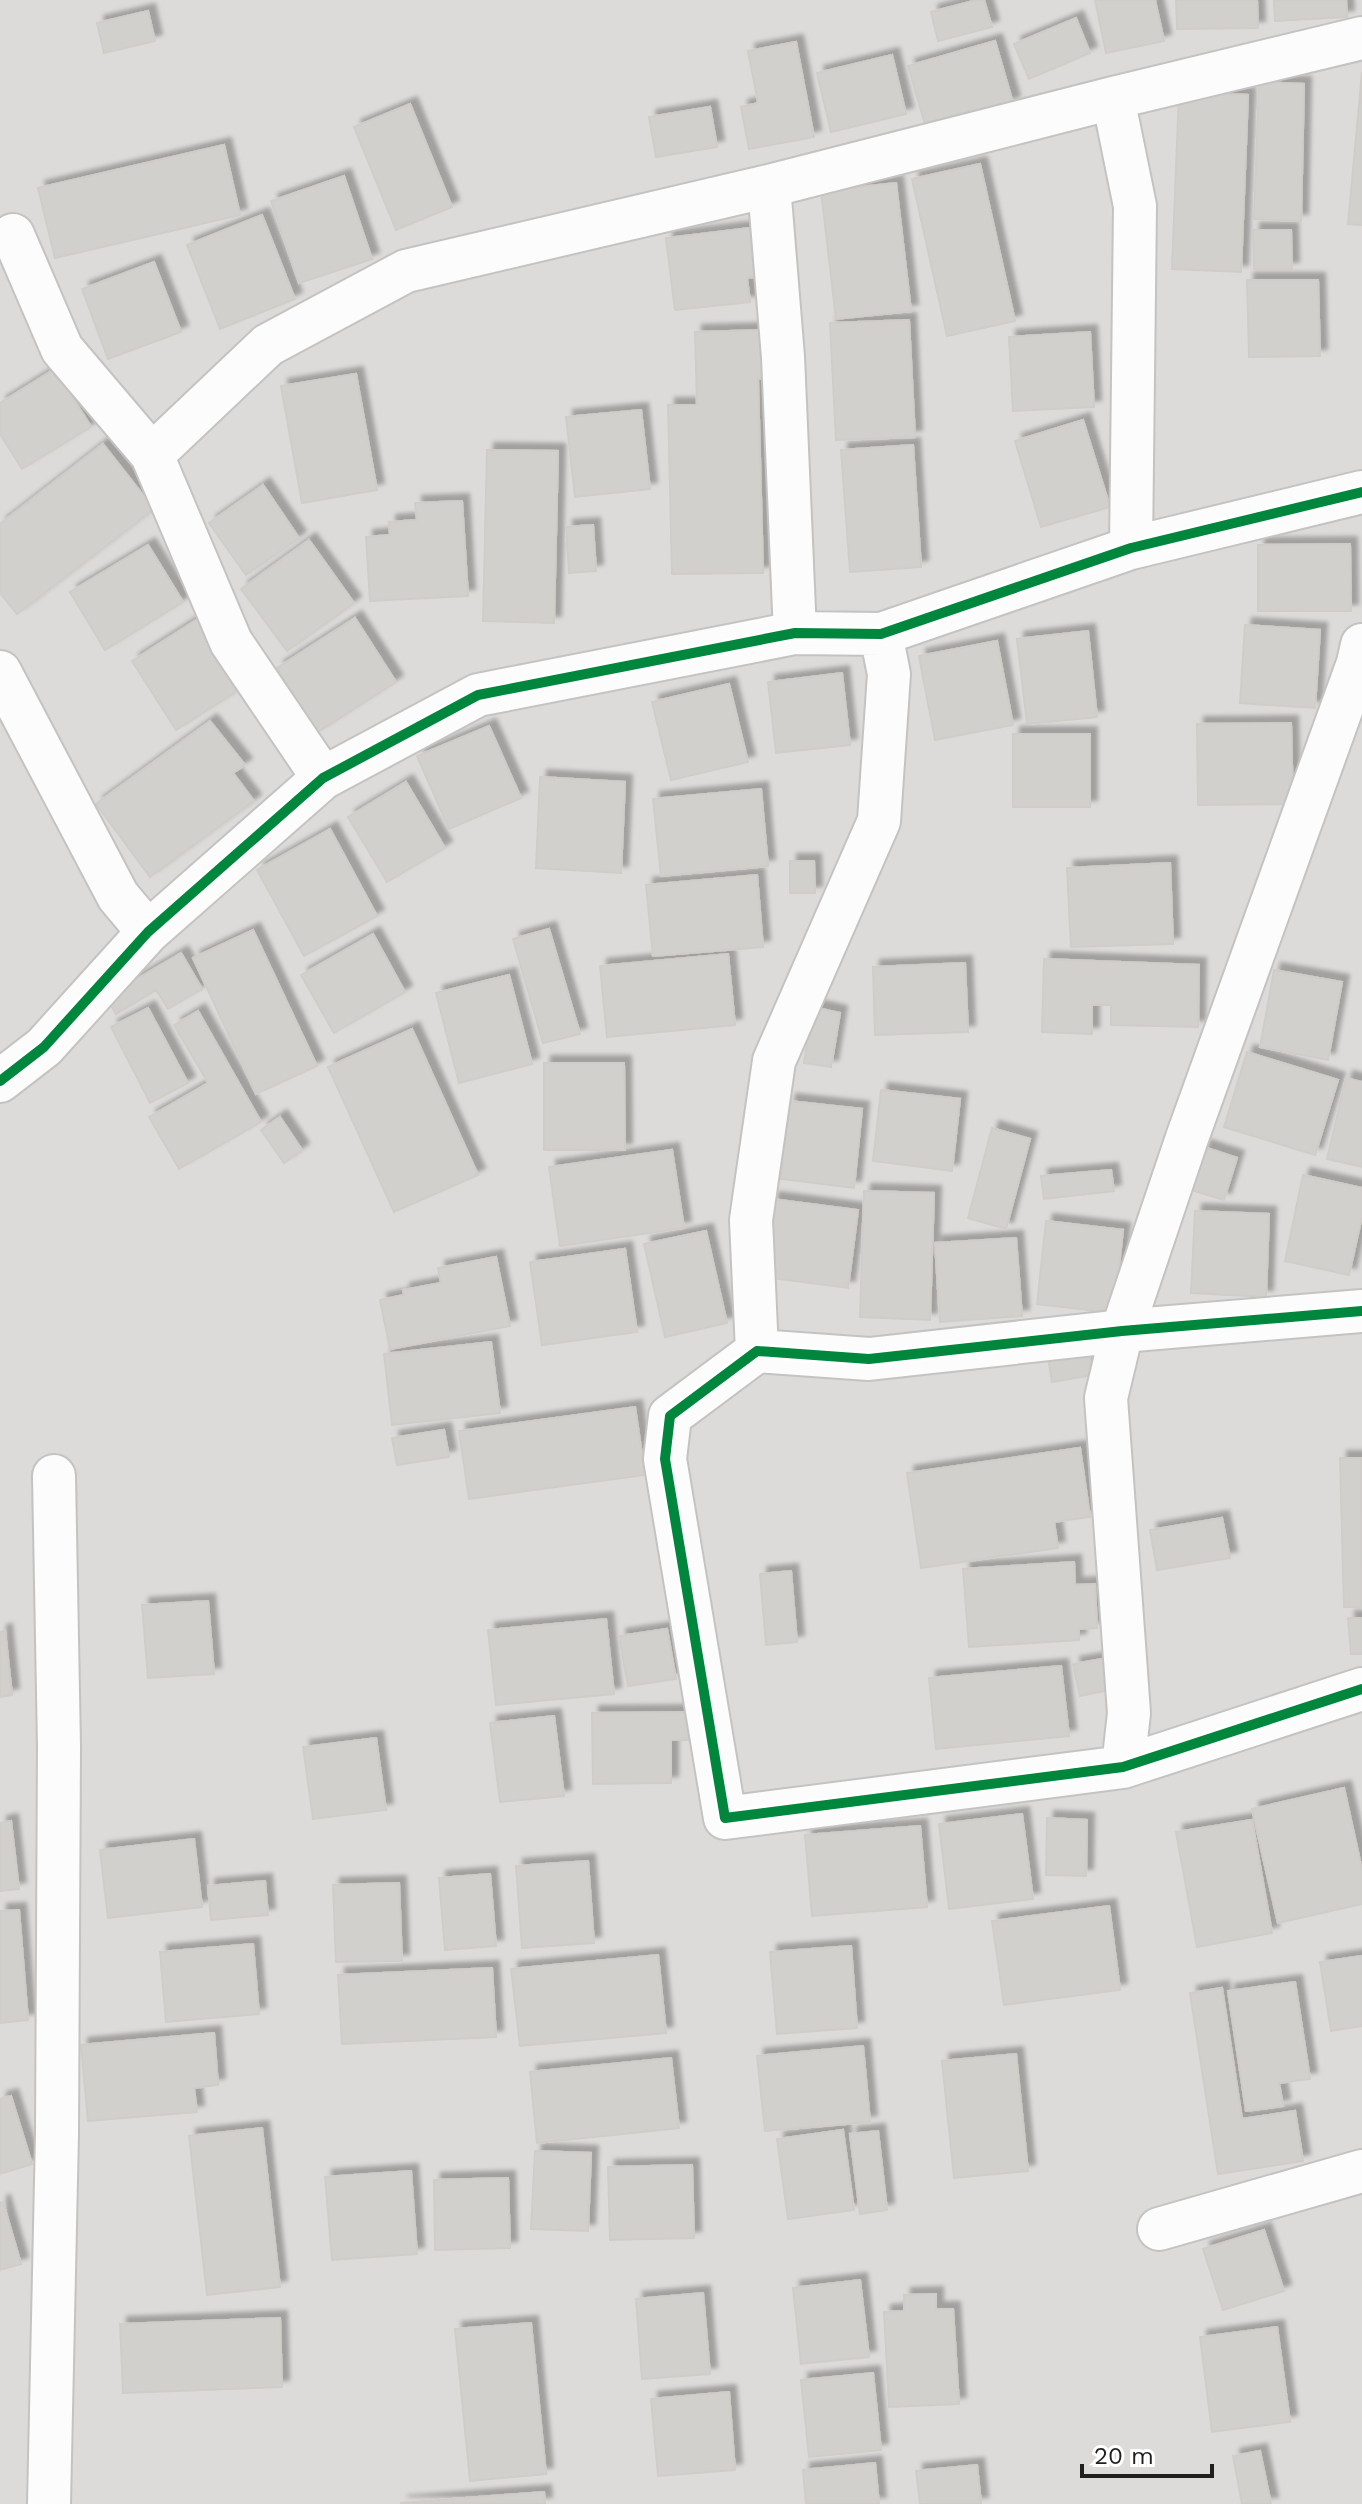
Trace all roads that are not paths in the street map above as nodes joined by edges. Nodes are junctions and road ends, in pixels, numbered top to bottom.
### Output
1 (1362, 38) edge
2 (1113, 98) junction
3 (769, 186) junction
4 (13, 235) dead end
5 (152, 455) junction
6 (1362, 492) edge
7 (1131, 548) junction
8 (795, 633) junction
9 (881, 634) junction
10 (1362, 645) edge
11 (0, 672) edge
12 (323, 778) junction
13 (148, 932) junction
14 (0, 1081) edge
15 (1362, 1311) edge
16 (1122, 1331) junction
17 (757, 1351) junction
18 (54, 1476) dead end
19 (1362, 1689) edge
20 (1123, 1767) junction
21 (1362, 2171) edge
22 (1159, 2229) dead end
23 (49, 2504) edge

1 - 2 street
2 - 3 street
2 - 7 street
3 - 5 street
3 - 8 street
4 - 5 street
5 - 12 street
6 - 7 street
7 - 9 street
8 - 9 street
8 - 12 street
9 - 17 street
10 - 16 street
11 - 13 street
12 - 13 street
13 - 14 street
15 - 16 street
16 - 17 street
16 - 20 street
17 - 20 street
18 - 23 street
19 - 20 street
21 - 22 street

